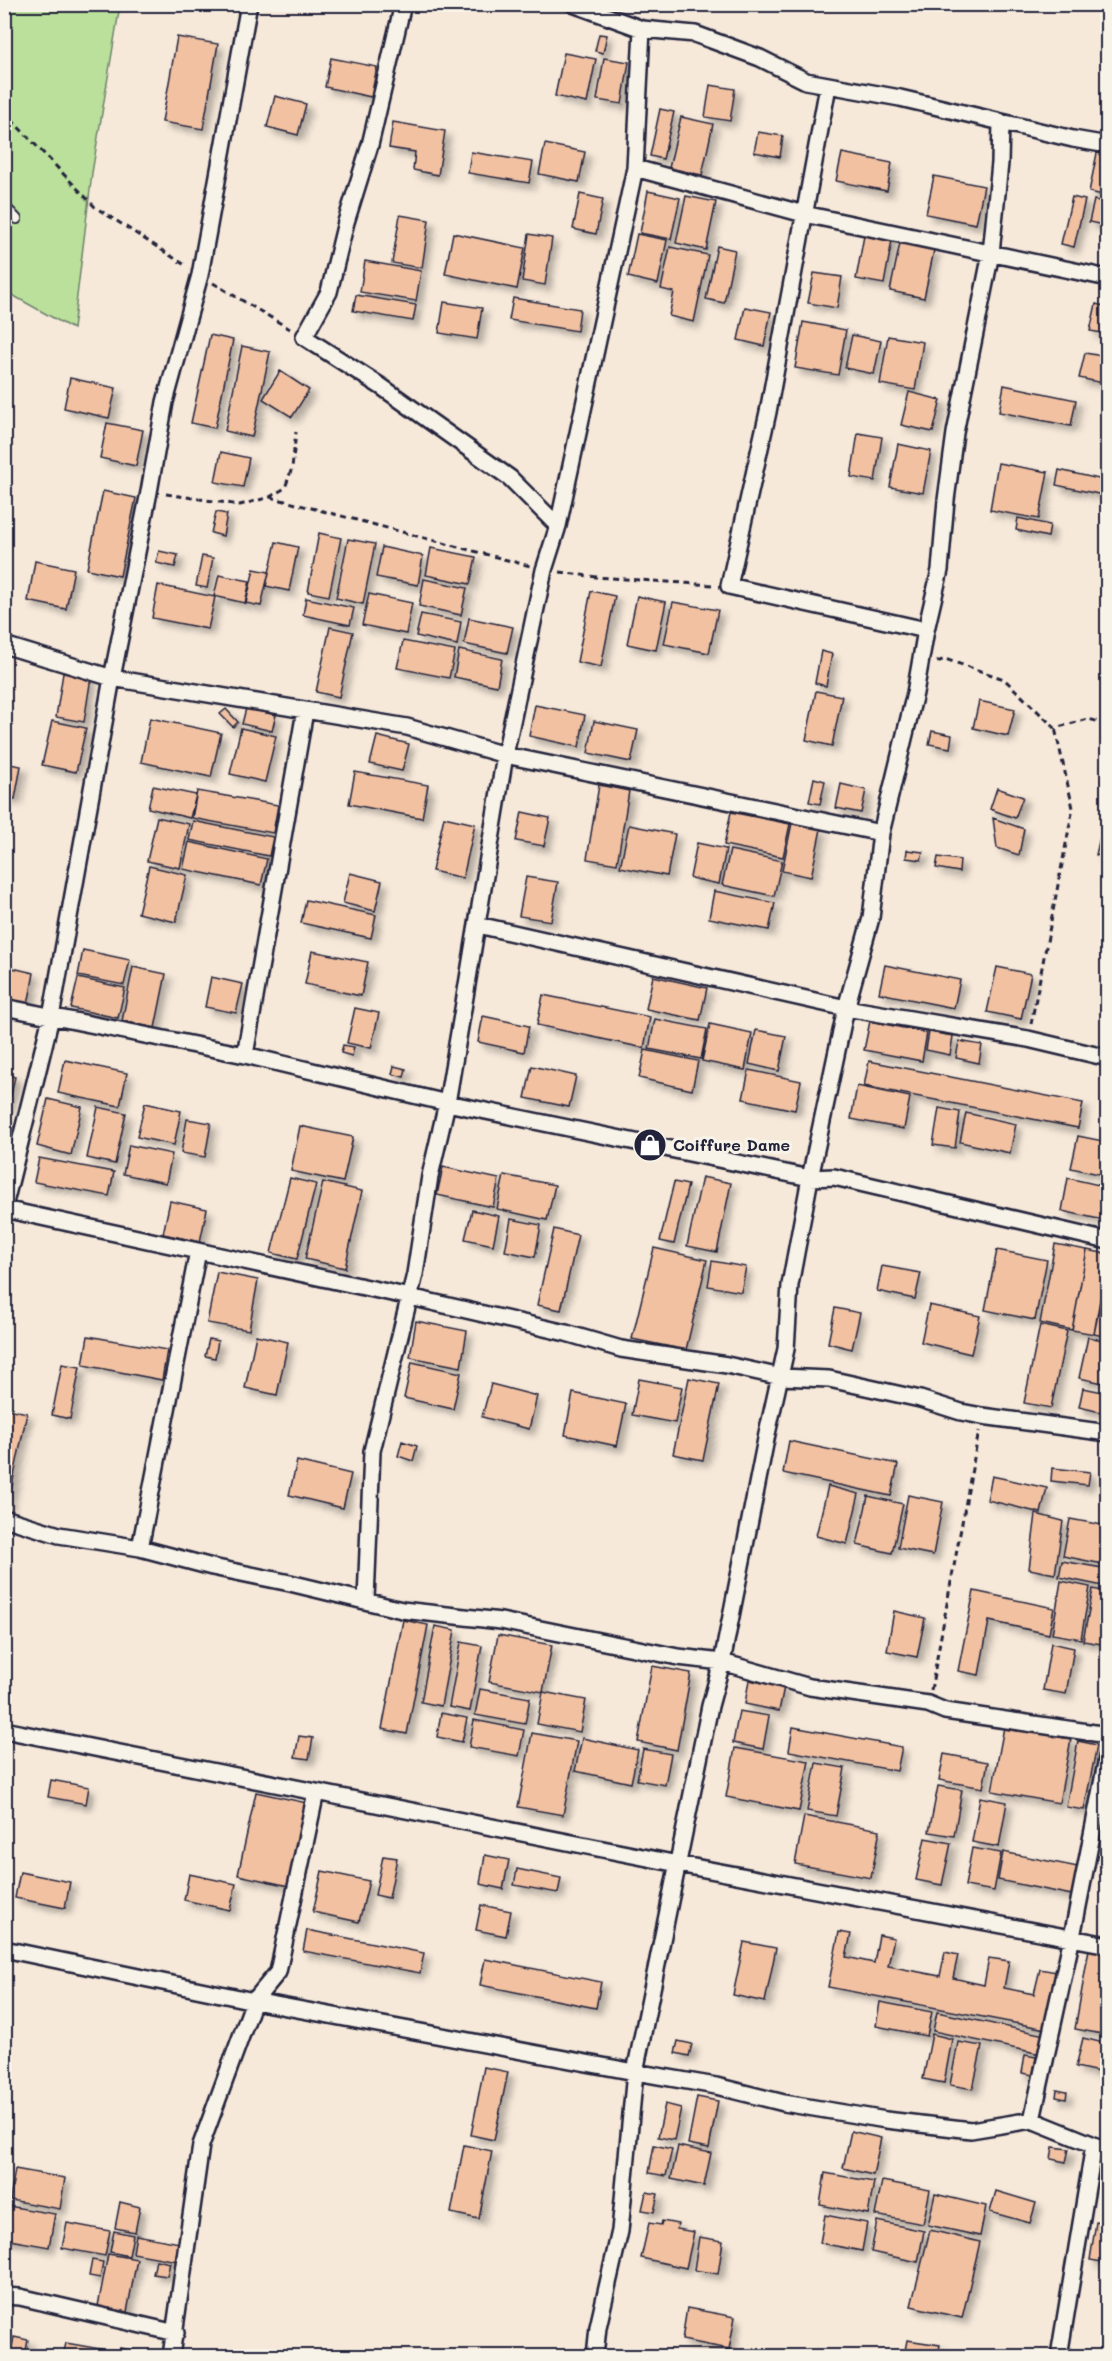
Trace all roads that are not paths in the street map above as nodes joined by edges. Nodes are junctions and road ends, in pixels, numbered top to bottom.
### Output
1 (249, 4) edge
2 (403, 4) edge
3 (573, 4) edge
4 (642, 29) junction
5 (828, 86) junction
6 (1001, 122) junction
7 (1107, 145) edge
8 (635, 168) junction
9 (4, 206) edge
10 (804, 214) junction
11 (17, 219) dead end
12 (991, 254) junction
13 (1107, 278) edge
14 (558, 526) junction
15 (926, 630) junction
16 (4, 645) edge
17 (112, 678) junction
18 (305, 711) junction
19 (505, 755) junction
20 (881, 833) junction
21 (478, 925) junction
22 (4, 1007) edge
23 (846, 1008) junction
24 (51, 1017) junction
25 (245, 1054) junction
26 (1107, 1058) edge
27 (447, 1103) junction
28 (810, 1178) junction
29 (4, 1208) edge
30 (1107, 1241) edge
31 (198, 1251) junction
32 (410, 1297) junction
33 (781, 1377) junction
34 (1107, 1433) edge
35 (4, 1518) edge
36 (140, 1548) junction
37 (366, 1600) junction
38 (722, 1662) junction
39 (4, 1731) edge
40 (1107, 1735) edge
41 (1107, 1753) edge
42 (316, 1792) junction
43 (1103, 1798) edge
44 (678, 1864) junction
45 (1072, 1938) junction
46 (1107, 1945) edge
47 (4, 1949) edge
48 (254, 2001) junction
49 (635, 2072) junction
50 (1032, 2120) junction
51 (1101, 2147) edge
52 (4, 2296) edge
53 (176, 2333) junction
54 (171, 2356) edge
55 (595, 2356) edge
56 (1059, 2356) edge

1 - 17 street
2 - 14 street
3 - 4 street
4 - 5 street
4 - 8 street
5 - 6 street
5 - 10 street
6 - 7 street
6 - 12 street
8 - 10 street
8 - 14 street
9 - 11 lane
10 - 12 street
10 - 15 street
12 - 13 street
12 - 15 street
14 - 19 street
15 - 20 street
16 - 17 street
17 - 18 street
17 - 24 street
18 - 19 street
18 - 25 street
19 - 20 street
19 - 21 street
20 - 23 street
21 - 23 street
21 - 27 street
22 - 24 street
23 - 26 street
23 - 28 street
24 - 25 street
24 - 29 street
25 - 27 street
27 - 28 street
27 - 32 street
28 - 30 street
28 - 33 street
29 - 31 street
31 - 32 street
31 - 36 street
32 - 33 street
32 - 37 street
33 - 34 street
33 - 38 street
35 - 36 street
36 - 37 street
37 - 38 street
38 - 40 street
38 - 44 street
39 - 42 street
41 - 43 street
42 - 44 street
42 - 48 street
43 - 45 street
44 - 45 street
44 - 49 street
45 - 46 street
45 - 50 street
47 - 48 street
48 - 49 street
48 - 53 street
49 - 50 street
49 - 55 street
50 - 51 street
51 - 56 street
52 - 53 street
53 - 54 street

